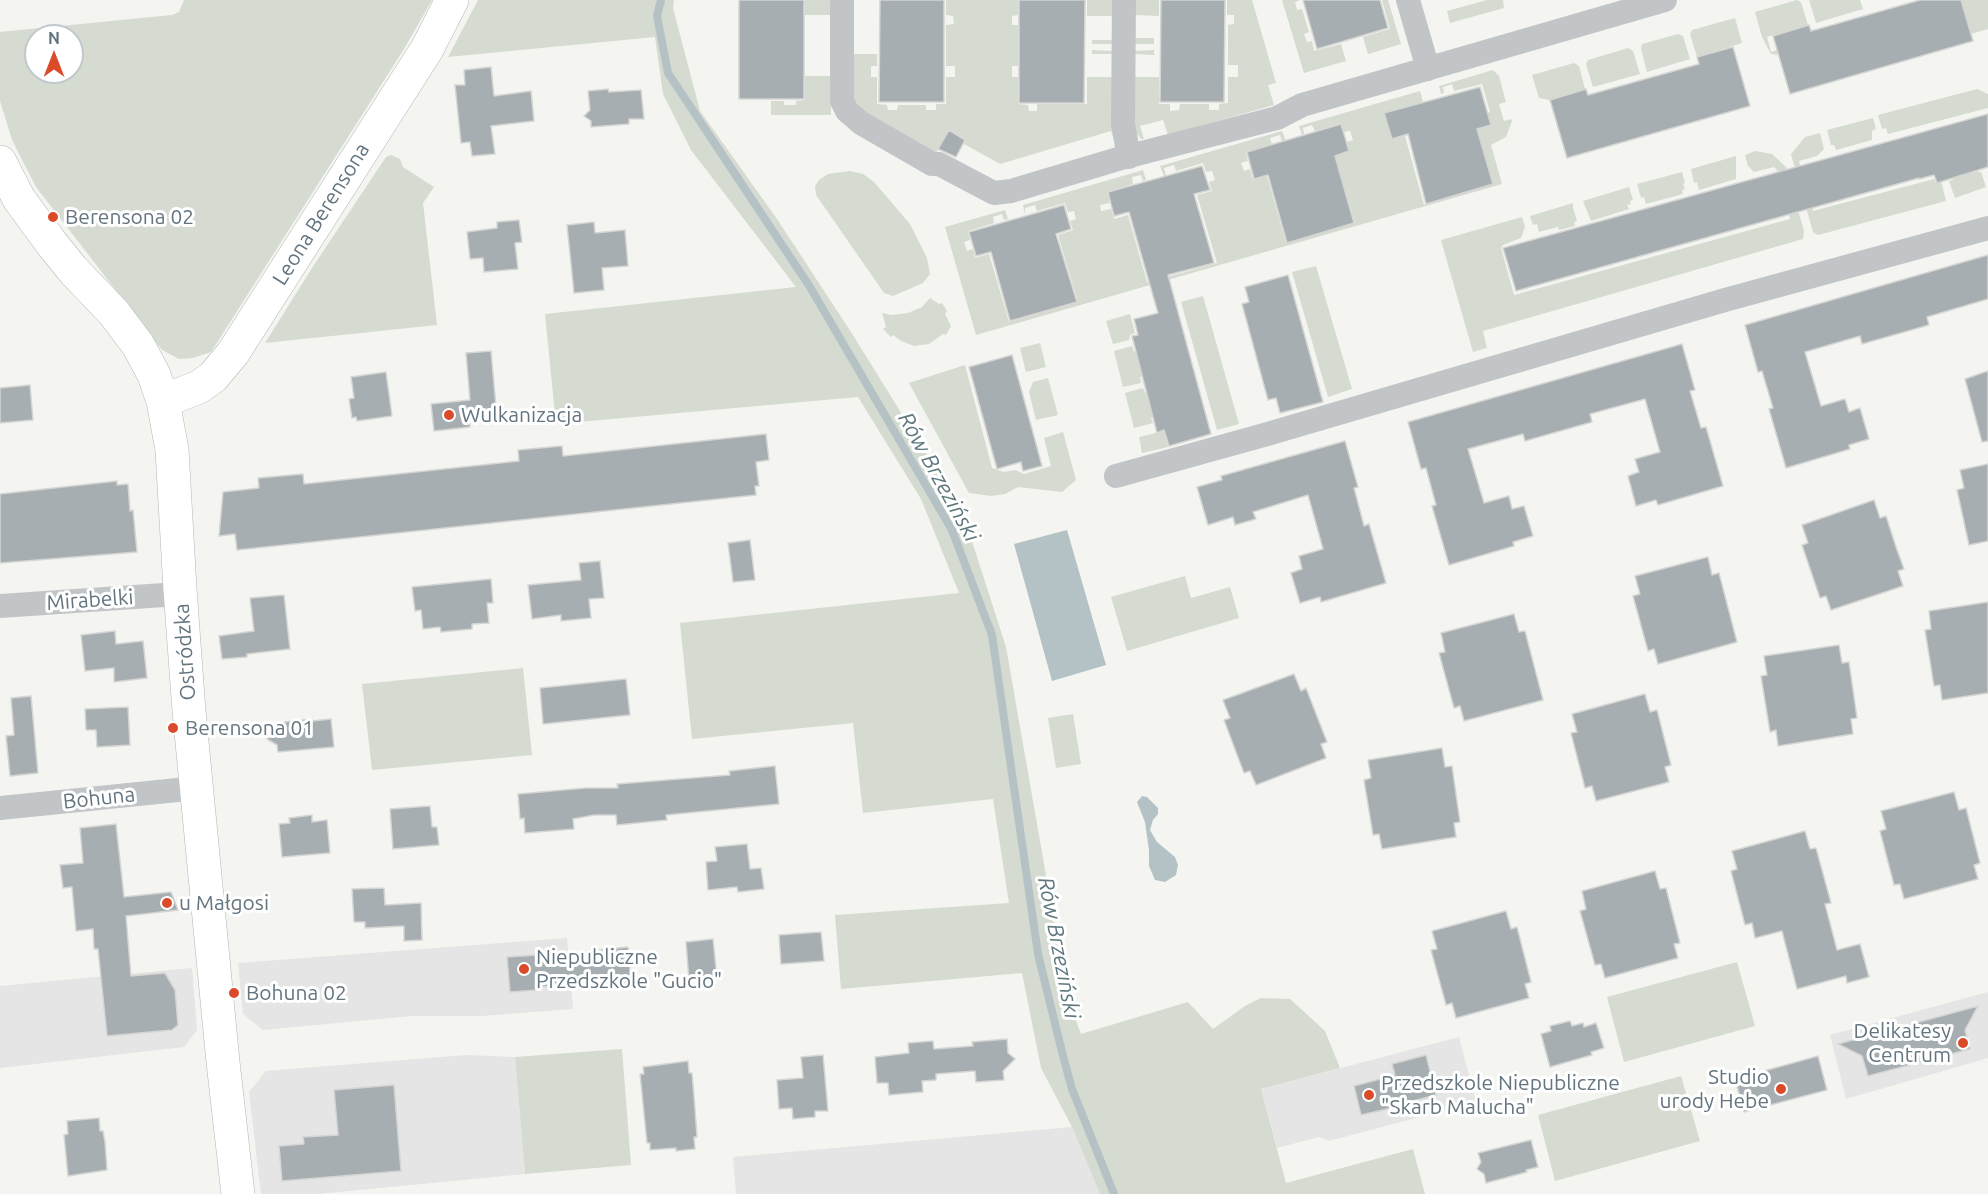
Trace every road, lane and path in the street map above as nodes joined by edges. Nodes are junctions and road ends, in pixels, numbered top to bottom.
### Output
1 (452, 0) edge
2 (842, 0) edge
3 (1124, 0) edge
4 (1408, 0) edge
5 (1665, 0) edge
6 (1428, 69) junction
7 (1129, 157) junction
8 (0, 162) edge
9 (1988, 228) edge
10 (164, 401) junction
11 (1116, 476) dead end
12 (180, 590) junction
13 (0, 606) edge
14 (198, 788) junction
15 (0, 808) edge
16 (238, 1194) edge

1 - 10 street, Leona Berensona
2 - 7 street
3 - 7 street
4 - 6 street
5 - 6 street
6 - 7 street
8 - 10 street, Ostródzka
9 - 11 street
10 - 12 street, Ostródzka
12 - 13 street, Mirabelki
12 - 14 street, Ostródzka
14 - 15 street, Bohuna
14 - 16 street, Ostródzka

